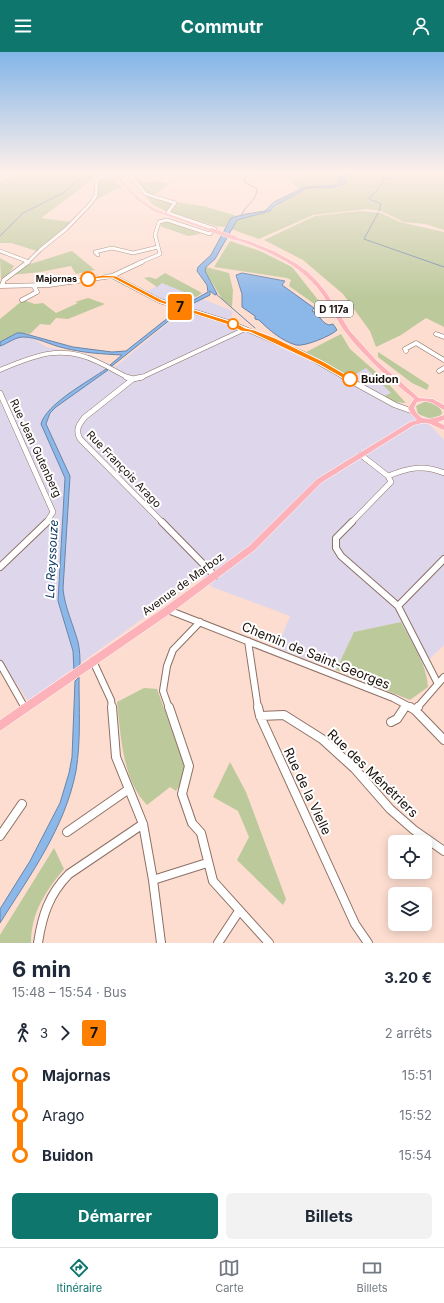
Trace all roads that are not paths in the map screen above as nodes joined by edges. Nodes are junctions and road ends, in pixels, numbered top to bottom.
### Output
1 (81, 215) edge
2 (167, 215) edge
3 (173, 215) edge
4 (158, 247) junction
5 (0, 251) edge
6 (98, 255) dead end
7 (28, 262) junction
8 (112, 276) junction
9 (36, 285) junction
10 (1, 286) edge
11 (22, 300) dead end
12 (243, 330) junction
13 (436, 334) dead end
14 (444, 337) edge
15 (406, 351) dead end
16 (444, 360) edge
17 (444, 368) edge
18 (0, 370) edge
19 (439, 371) dead end
20 (133, 379) junction
21 (0, 393) edge
22 (444, 397) edge
23 (418, 400) junction
24 (433, 400) junction
25 (444, 407) edge
26 (412, 410) junction
27 (444, 418) edge
28 (424, 420) junction
29 (431, 421) junction
30 (444, 428) edge
31 (369, 450) junction
32 (361, 455) junction
33 (444, 473) edge
34 (388, 476) junction
35 (444, 559) edge
36 (0, 567) edge
37 (215, 576) junction
38 (398, 606) junction
39 (168, 610) junction
40 (200, 622) junction
41 (248, 641) junction
42 (93, 661) junction
43 (0, 664) edge
44 (442, 681) edge
45 (406, 705) junction
46 (25, 708) junction
47 (415, 710) junction
48 (260, 716) junction
49 (391, 722) dead end
50 (0, 726) edge
51 (444, 740) edge
52 (129, 789) junction
53 (22, 804) dead end
54 (143, 824) junction
55 (67, 832) dead end
56 (0, 836) edge
57 (444, 852) edge
58 (207, 863) junction
59 (153, 880) junction
60 (239, 911) junction
61 (38, 943) edge
62 (161, 943) edge
63 (218, 943) edge
64 (269, 943) edge
65 (368, 943) edge

1 - 7 street
2 - 23 main road, D 117a, bridge
3 - 4 street
4 - 6 street
4 - 8 street
5 - 7 street
7 - 10 street
8 - 9 street
8 - 12 street
9 - 10 street
9 - 11 street
12 - 20 street, Rue François Arago
12 - 26 street
13 - 14 street
15 - 16 street
17 - 19 street
18 - 20 street
20 - 37 street, Rue François Arago
21 - 36 street, Rue Jean Gutenberg
22 - 24 main road
23 - 24 main road
23 - 26 main road, Avenue de Marboz
24 - 25 main road
26 - 28 main road
26 - 31 main road, Avenue de Marboz
27 - 29 main road
28 - 29 main road
28 - 31 main road, Avenue de Marboz
29 - 30 main road
31 - 32 main road, Avenue de Marboz
32 - 34 street
32 - 37 main road, Avenue de Marboz
33 - 34 street
34 - 38 street
35 - 38 street
37 - 39 main road, Avenue de Marboz
38 - 44 street
39 - 40 street, Chemin de Saint-Georges
39 - 42 main road, Avenue de Marboz
40 - 41 street, Chemin de Saint-Georges
40 - 58 street
41 - 45 street, Chemin de Saint-Georges
41 - 48 street, Rue de la Vielle
42 - 46 main road, Avenue de Marboz
42 - 52 street
43 - 46 street
44 - 47 street
45 - 47 street, Chemin de Saint-Georges
45 - 49 street
46 - 50 main road, Avenue de Marboz
47 - 51 street, Chemin de Saint-Georges
48 - 57 street, Rue des Ménétriers
48 - 65 street, Rue de la Vielle
52 - 54 street
52 - 55 street
53 - 56 street
54 - 59 street
54 - 61 street
58 - 59 street
58 - 60 street
59 - 62 street
60 - 63 street
60 - 64 street

